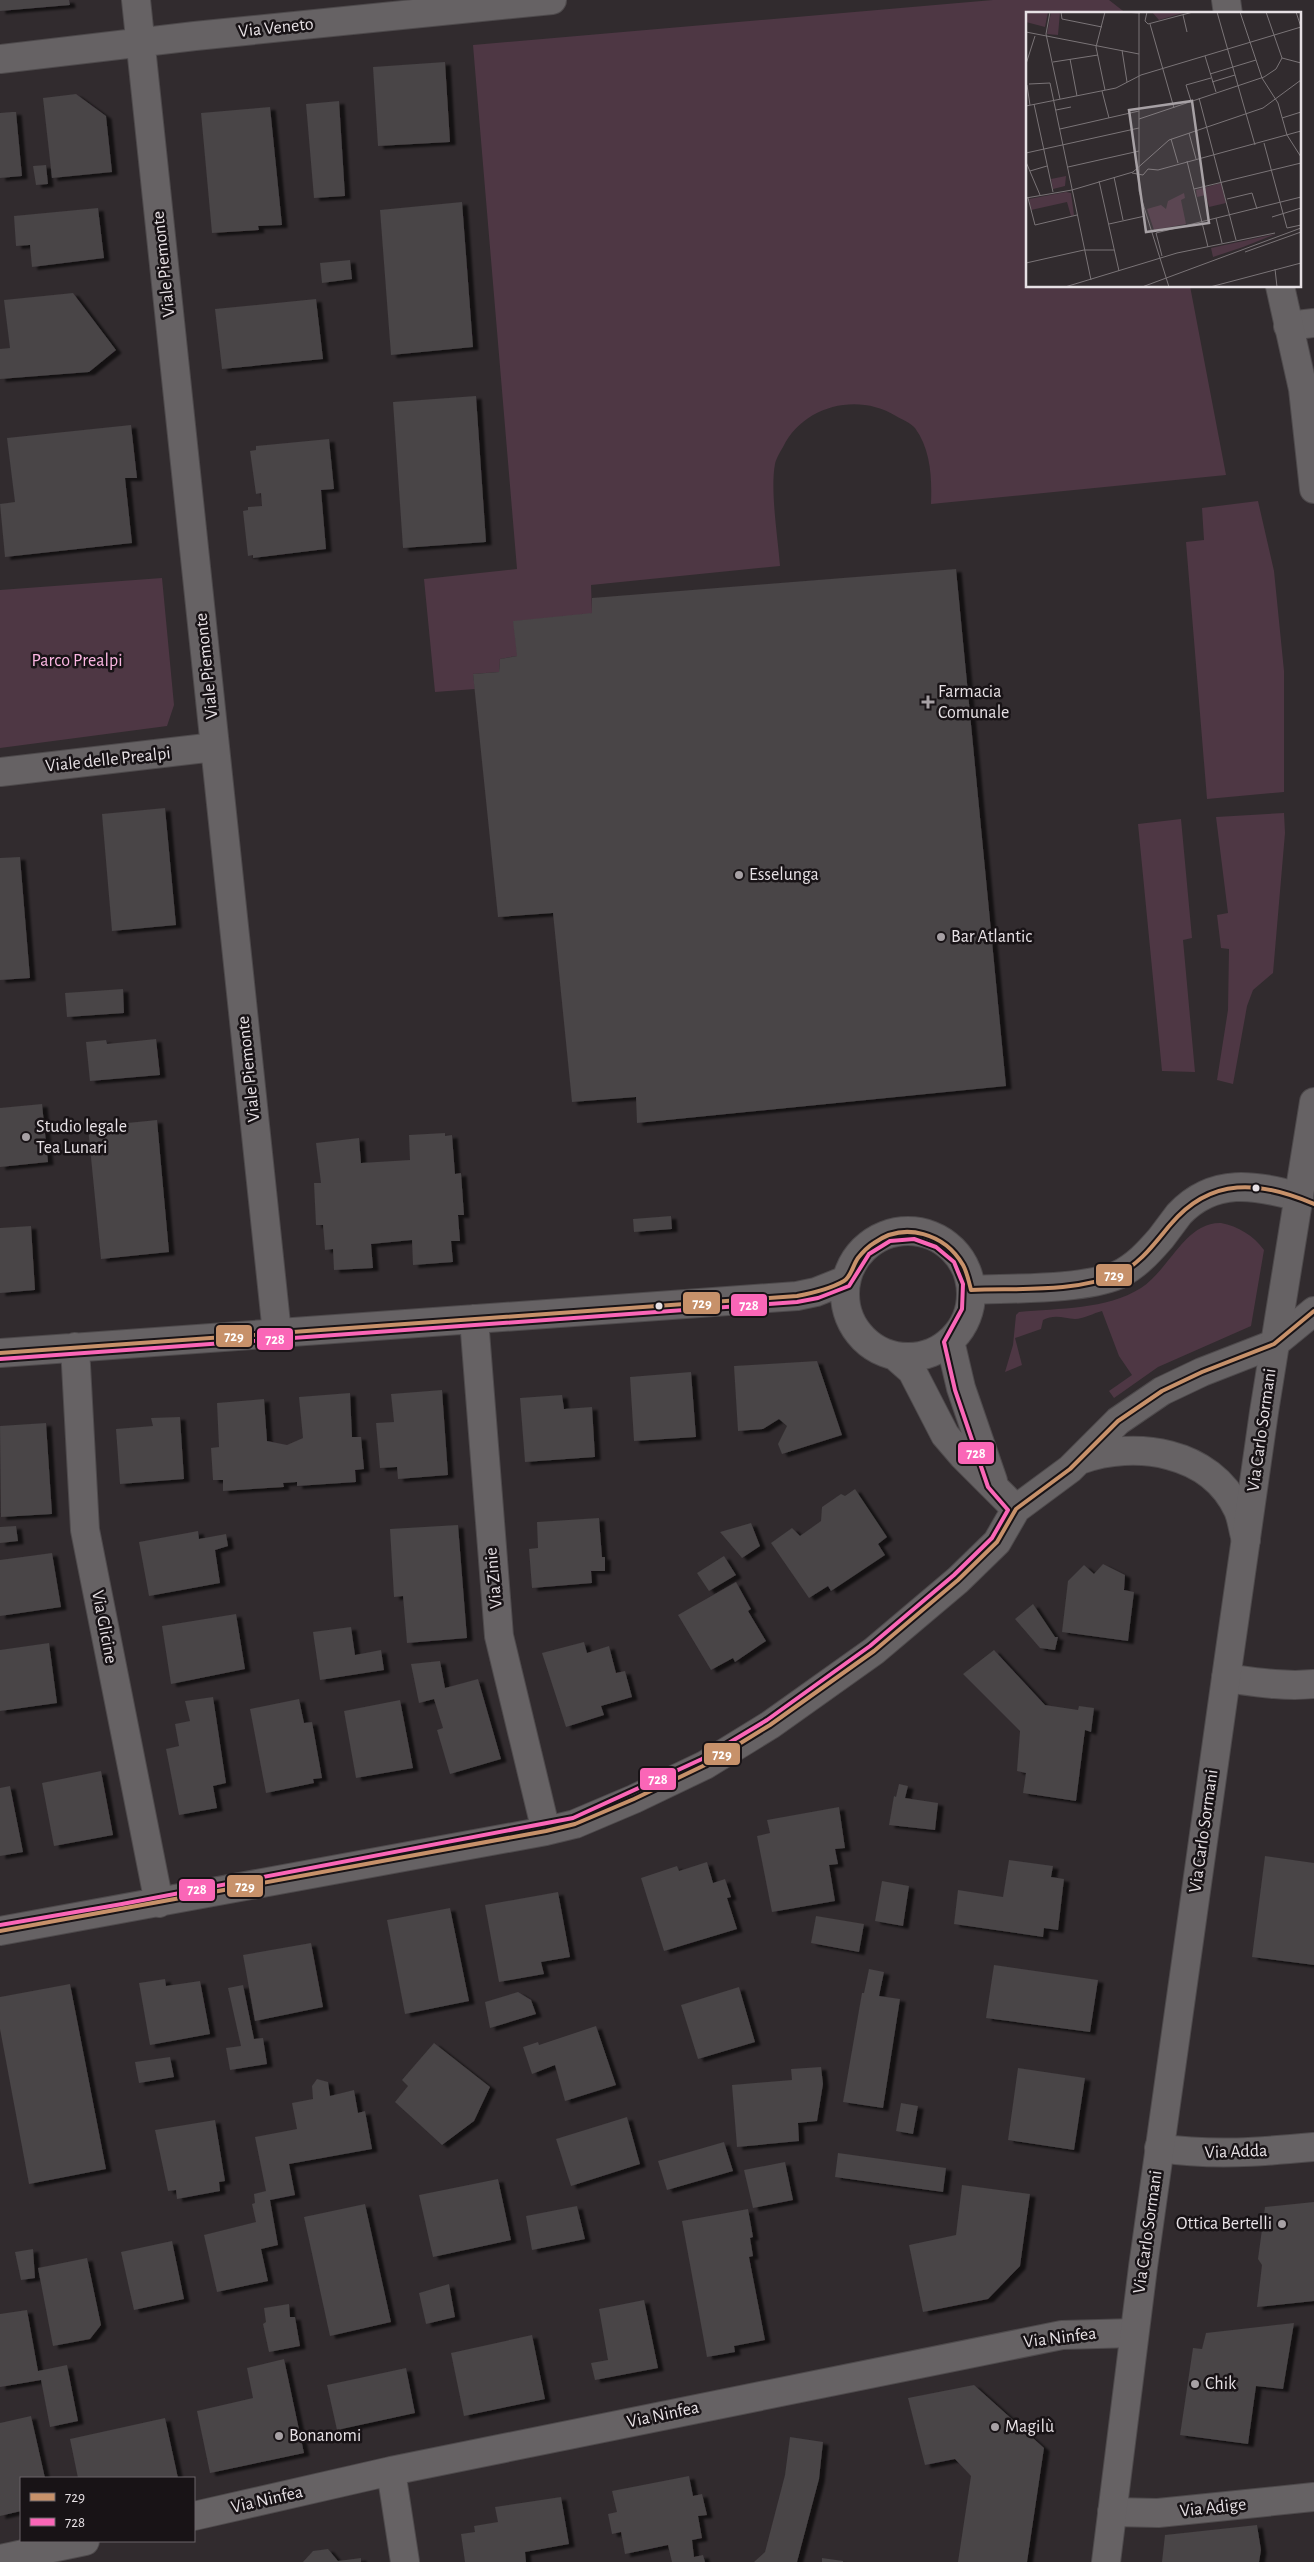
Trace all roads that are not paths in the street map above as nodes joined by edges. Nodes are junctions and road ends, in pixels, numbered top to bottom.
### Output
1 (136, 0) edge
2 (552, 0) edge
3 (141, 42) junction
4 (0, 59) edge
5 (1281, 288) edge
6 (1301, 324) edge
7 (1308, 388) edge
8 (1314, 489) edge
9 (215, 747) junction
10 (0, 772) edge
11 (1314, 1102) edge
12 (1306, 1201) edge
13 (846, 1280) junction
14 (971, 1290) junction
15 (1314, 1311) edge
16 (474, 1320) junction
17 (277, 1333) junction
18 (950, 1342) junction
19 (1274, 1344) junction
20 (75, 1347) junction
21 (0, 1353) edge
22 (895, 1356) junction
23 (1080, 1460) junction
24 (994, 1485) junction
25 (1016, 1509) junction
26 (1246, 1540) junction
27 (1226, 1678) junction
28 (1314, 1684) edge
29 (546, 1831) junction
30 (159, 1903) junction
31 (0, 1931) edge
32 (1314, 2147) edge
33 (1159, 2148) junction
34 (1134, 2333) junction
35 (391, 2470) junction
36 (1314, 2497) edge
37 (1112, 2512) junction
38 (195, 2516) edge
39 (80, 2542) edge
40 (6, 2560) edge
41 (405, 2562) edge
42 (1106, 2562) edge

1 - 3 street, Viale Piemonte
2 - 3 street, Via Veneto
3 - 4 street, Via Veneto
3 - 9 street, Viale Piemonte
5 - 6 street
6 - 7 street
7 - 8 street
9 - 10 street, Viale delle Prealpi
9 - 17 street, Viale Piemonte
11 - 12 street, Via Carlo Sormani
12 - 14 street
12 - 19 street, Via Carlo Sormani
13 - 14 street
13 - 16 street
13 - 22 street
14 - 18 street
15 - 19 street
16 - 17 street
16 - 29 street, Via Zinie
17 - 20 street
18 - 22 street
18 - 24 street
19 - 23 street
19 - 26 street, Via Carlo Sormani
20 - 21 street
20 - 30 street, Via Glicine
22 - 24 street
23 - 25 street
23 - 26 street
24 - 25 street
25 - 29 street
26 - 27 street, Via Carlo Sormani
27 - 28 street
27 - 33 street, Via Carlo Sormani
29 - 30 street
30 - 31 street
32 - 33 street, Via Adda
33 - 34 street, Via Carlo Sormani
34 - 35 street, Via Ninfea
34 - 37 street, Via Carlo Sormani
35 - 38 street, Via Ninfea
35 - 41 street
36 - 37 street, Via Adige
37 - 42 street, Via Carlo Sormani
39 - 40 street

